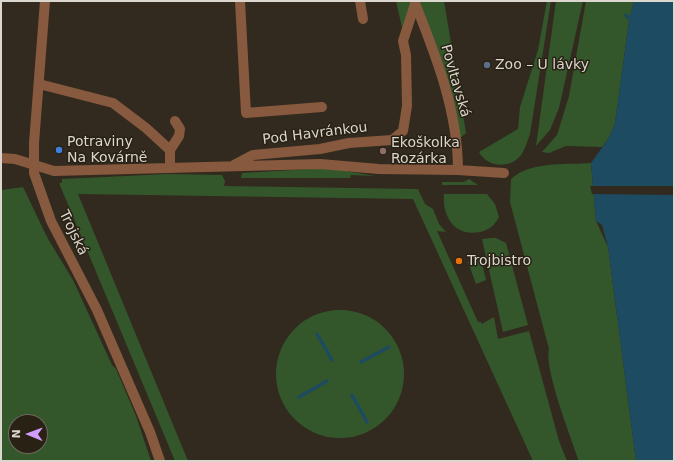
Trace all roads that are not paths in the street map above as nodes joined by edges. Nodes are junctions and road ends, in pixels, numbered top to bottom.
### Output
1 (45, 1) edge
2 (240, 1) edge
3 (360, 1) edge
4 (414, 3) edge
5 (363, 19) dead end
6 (38, 84) junction
7 (322, 107) dead end
8 (175, 122) dead end
9 (403, 131) joint
10 (170, 150) junction
11 (1, 158) edge
12 (33, 164) junction
13 (230, 167) junction
14 (170, 168) junction
15 (458, 170) junction
16 (504, 173) dead end
17 (160, 461) edge

1 - 6 street, Trojská
2 - 7 street
3 - 5 street
4 - 9 street, Povltavská
4 - 15 street, Povltavská
6 - 10 street
6 - 12 street, Trojská
8 - 10 street
9 - 13 street, Pod Havránkou
10 - 14 street
11 - 12 street, Pod Havránkou
12 - 14 street, Pod Havránkou
12 - 17 street, Trojská
13 - 14 street, Pod Havránkou
13 - 15 street, Pod Havránkou
15 - 16 street

